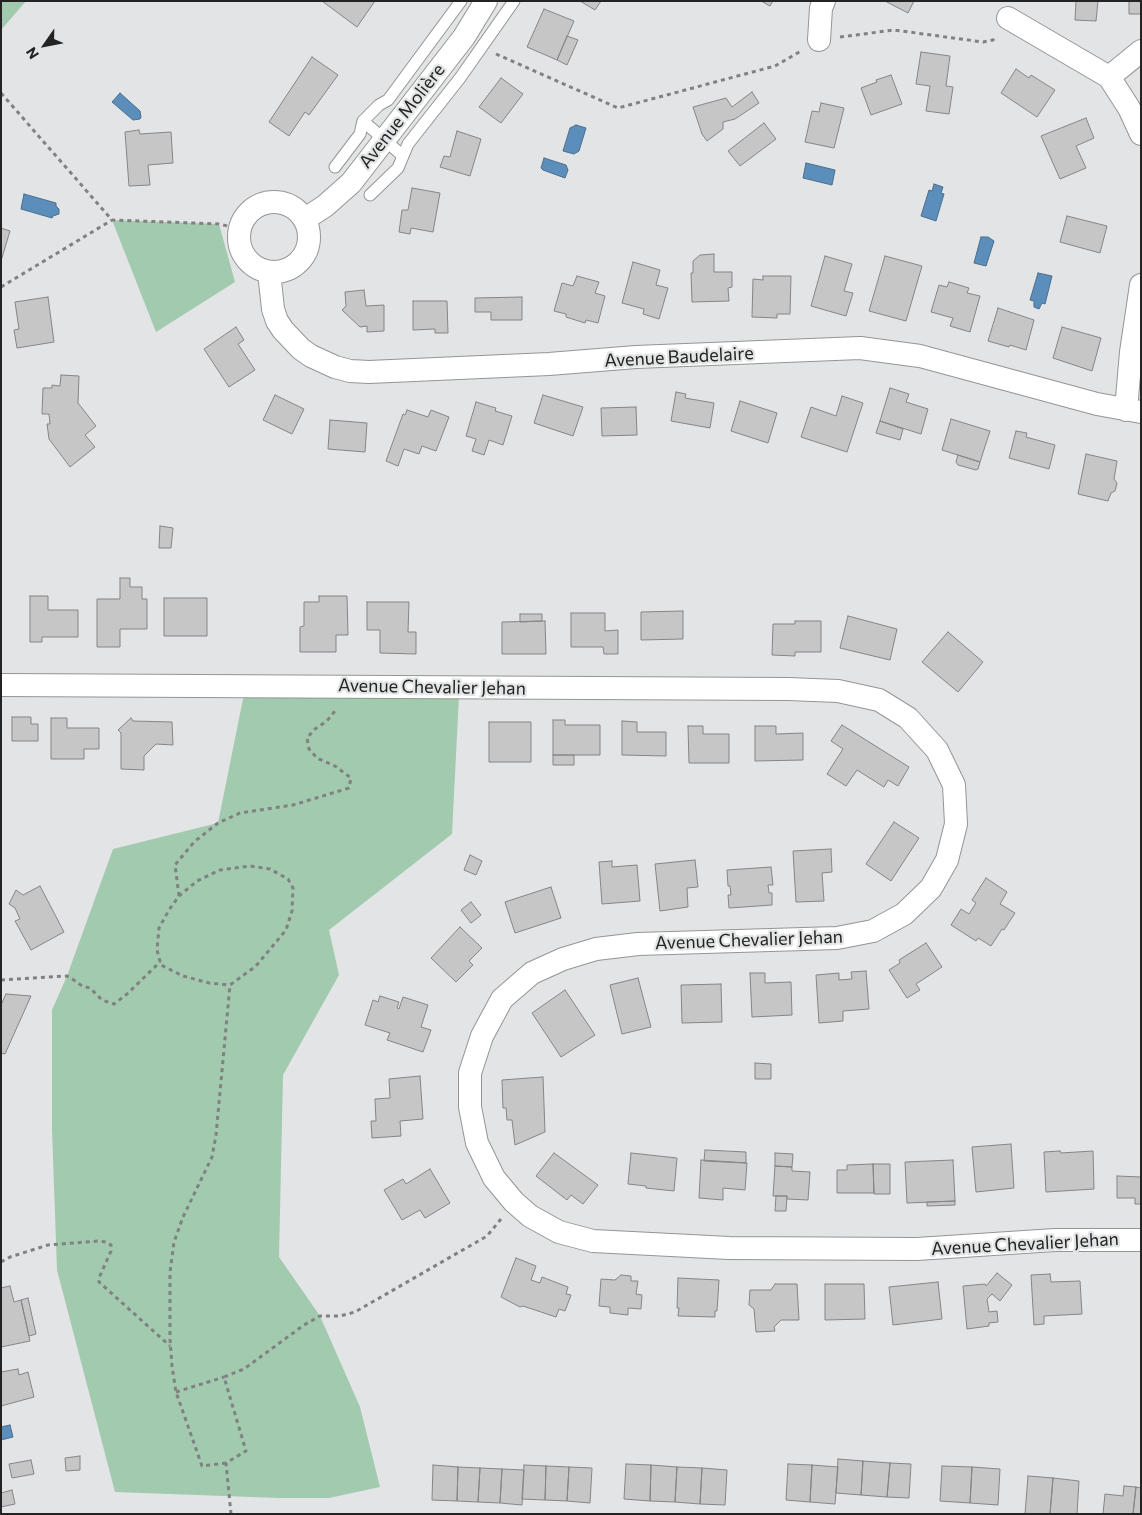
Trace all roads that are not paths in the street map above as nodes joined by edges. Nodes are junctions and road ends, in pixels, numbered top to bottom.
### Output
1 (461, 1) edge
2 (486, 1) edge
3 (514, 1) edge
4 (824, 1) edge
5 (1008, 18) road end
6 (819, 40) road end
7 (1141, 51) edge
8 (1109, 77) junction
9 (363, 121) junction
10 (1141, 134) edge
11 (384, 140) junction
12 (403, 156) junction
13 (335, 168) dead end
14 (370, 195) dead end
15 (305, 219) junction
16 (269, 272) junction
17 (1141, 285) edge
18 (1134, 411) edge
19 (1, 685) edge
20 (1141, 1240) edge

1 - 9 lane
2 - 11 street, Avenue Molière
3 - 12 lane
4 - 6 street
5 - 8 street
7 - 8 street
8 - 10 street
9 - 11 lane
9 - 13 lane
11 - 12 lane
11 - 15 street, Avenue Molière
12 - 14 lane
15 - 16 street
15 - 16 street
16 - 18 street, Avenue Baudelaire
17 - 18 street
19 - 20 street, Avenue Chevalier Jehan

